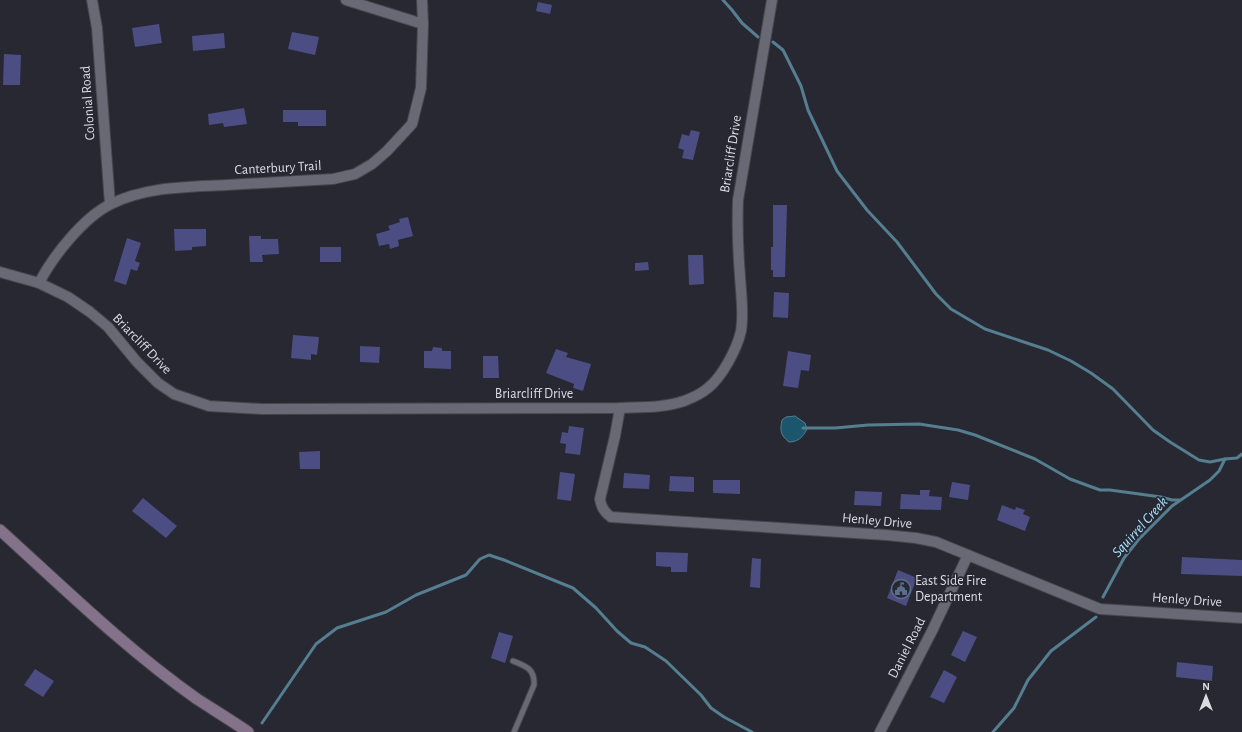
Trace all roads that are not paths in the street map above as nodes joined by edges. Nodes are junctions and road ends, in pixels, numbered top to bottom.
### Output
1 (92, 0) edge
2 (346, 0) edge
3 (422, 0) edge
4 (772, 0) edge
5 (423, 24) junction
6 (110, 204) junction
7 (0, 272) edge
8 (39, 283) junction
9 (620, 408) junction
10 (0, 530) edge
11 (968, 555) junction
12 (1242, 618) edge
13 (513, 661) dead end
14 (248, 732) edge
15 (514, 732) edge
16 (880, 732) edge

1 - 6 street, Colonial Road
2 - 5 street
3 - 5 street, Canterbury Trail
4 - 9 street, Briarcliff Drive
5 - 6 street, Canterbury Trail
6 - 8 street, Canterbury Trail
7 - 8 street, Briarcliff Drive
8 - 9 street, Briarcliff Drive
9 - 11 street, Henley Drive
10 - 14 main road
11 - 12 street, Henley Drive
11 - 16 street, Daniel Road
13 - 15 lane

